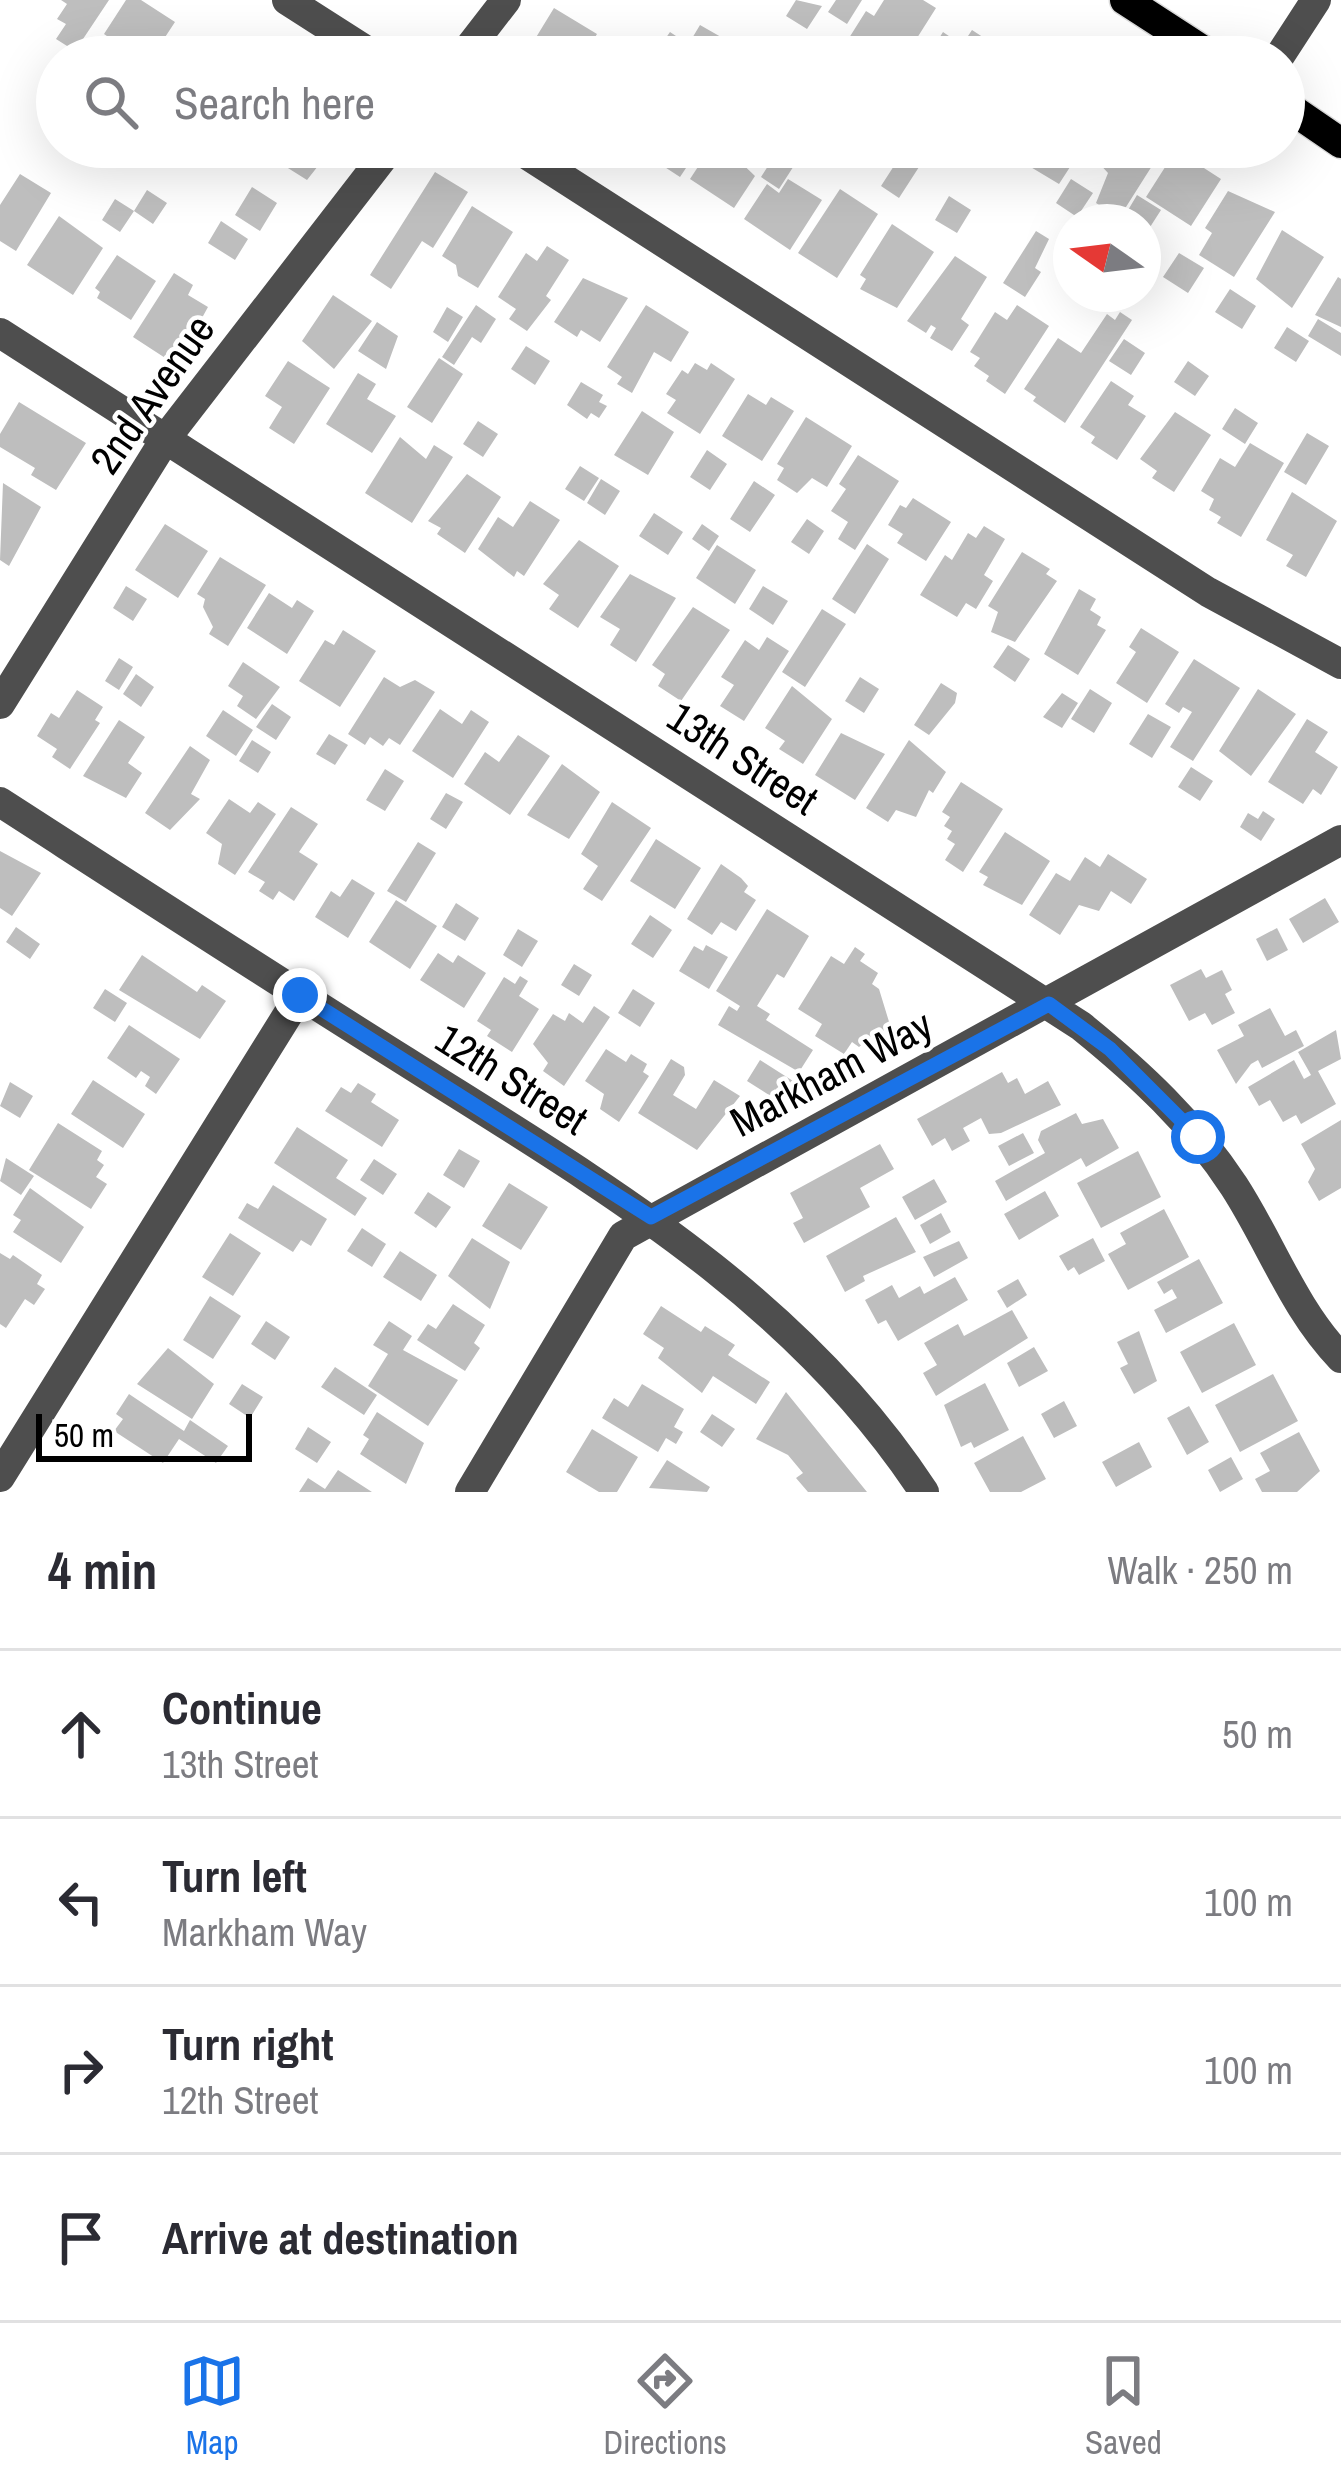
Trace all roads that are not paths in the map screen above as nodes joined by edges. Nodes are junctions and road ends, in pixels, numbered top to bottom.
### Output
1 (287, 0) edge
2 (506, 0) edge
3 (1125, 0) edge
4 (1316, 0) edge
5 (343, 36) edge
6 (478, 36) edge
7 (1181, 36) edge
8 (1293, 36) edge
9 (1305, 118) edge
10 (1341, 142) edge
11 (375, 168) edge
12 (548, 168) edge
13 (0, 333) edge
14 (166, 438) junction
15 (1341, 664) edge
16 (0, 704) edge
17 (0, 802) edge
18 (1341, 840) edge
19 (300, 995) junction
20 (1049, 1004) junction
21 (651, 1217) junction
22 (1341, 1358) edge
23 (0, 1477) edge
24 (470, 1492) edge
25 (924, 1492) edge

1 - 5 street
2 - 6 street
3 - 7 main road
4 - 8 street
9 - 10 main road
11 - 14 street, 2nd Avenue
12 - 15 street
13 - 14 street, 13th Street
14 - 16 street, 2nd Avenue
14 - 20 street, 13th Street
17 - 19 street, 12th Street
18 - 20 street, Markham Way
19 - 21 street, 12th Street
19 - 23 street
20 - 21 street, Markham Way
20 - 22 street, 13th Street
21 - 24 street, Markham Way
21 - 25 street, 12th Street

